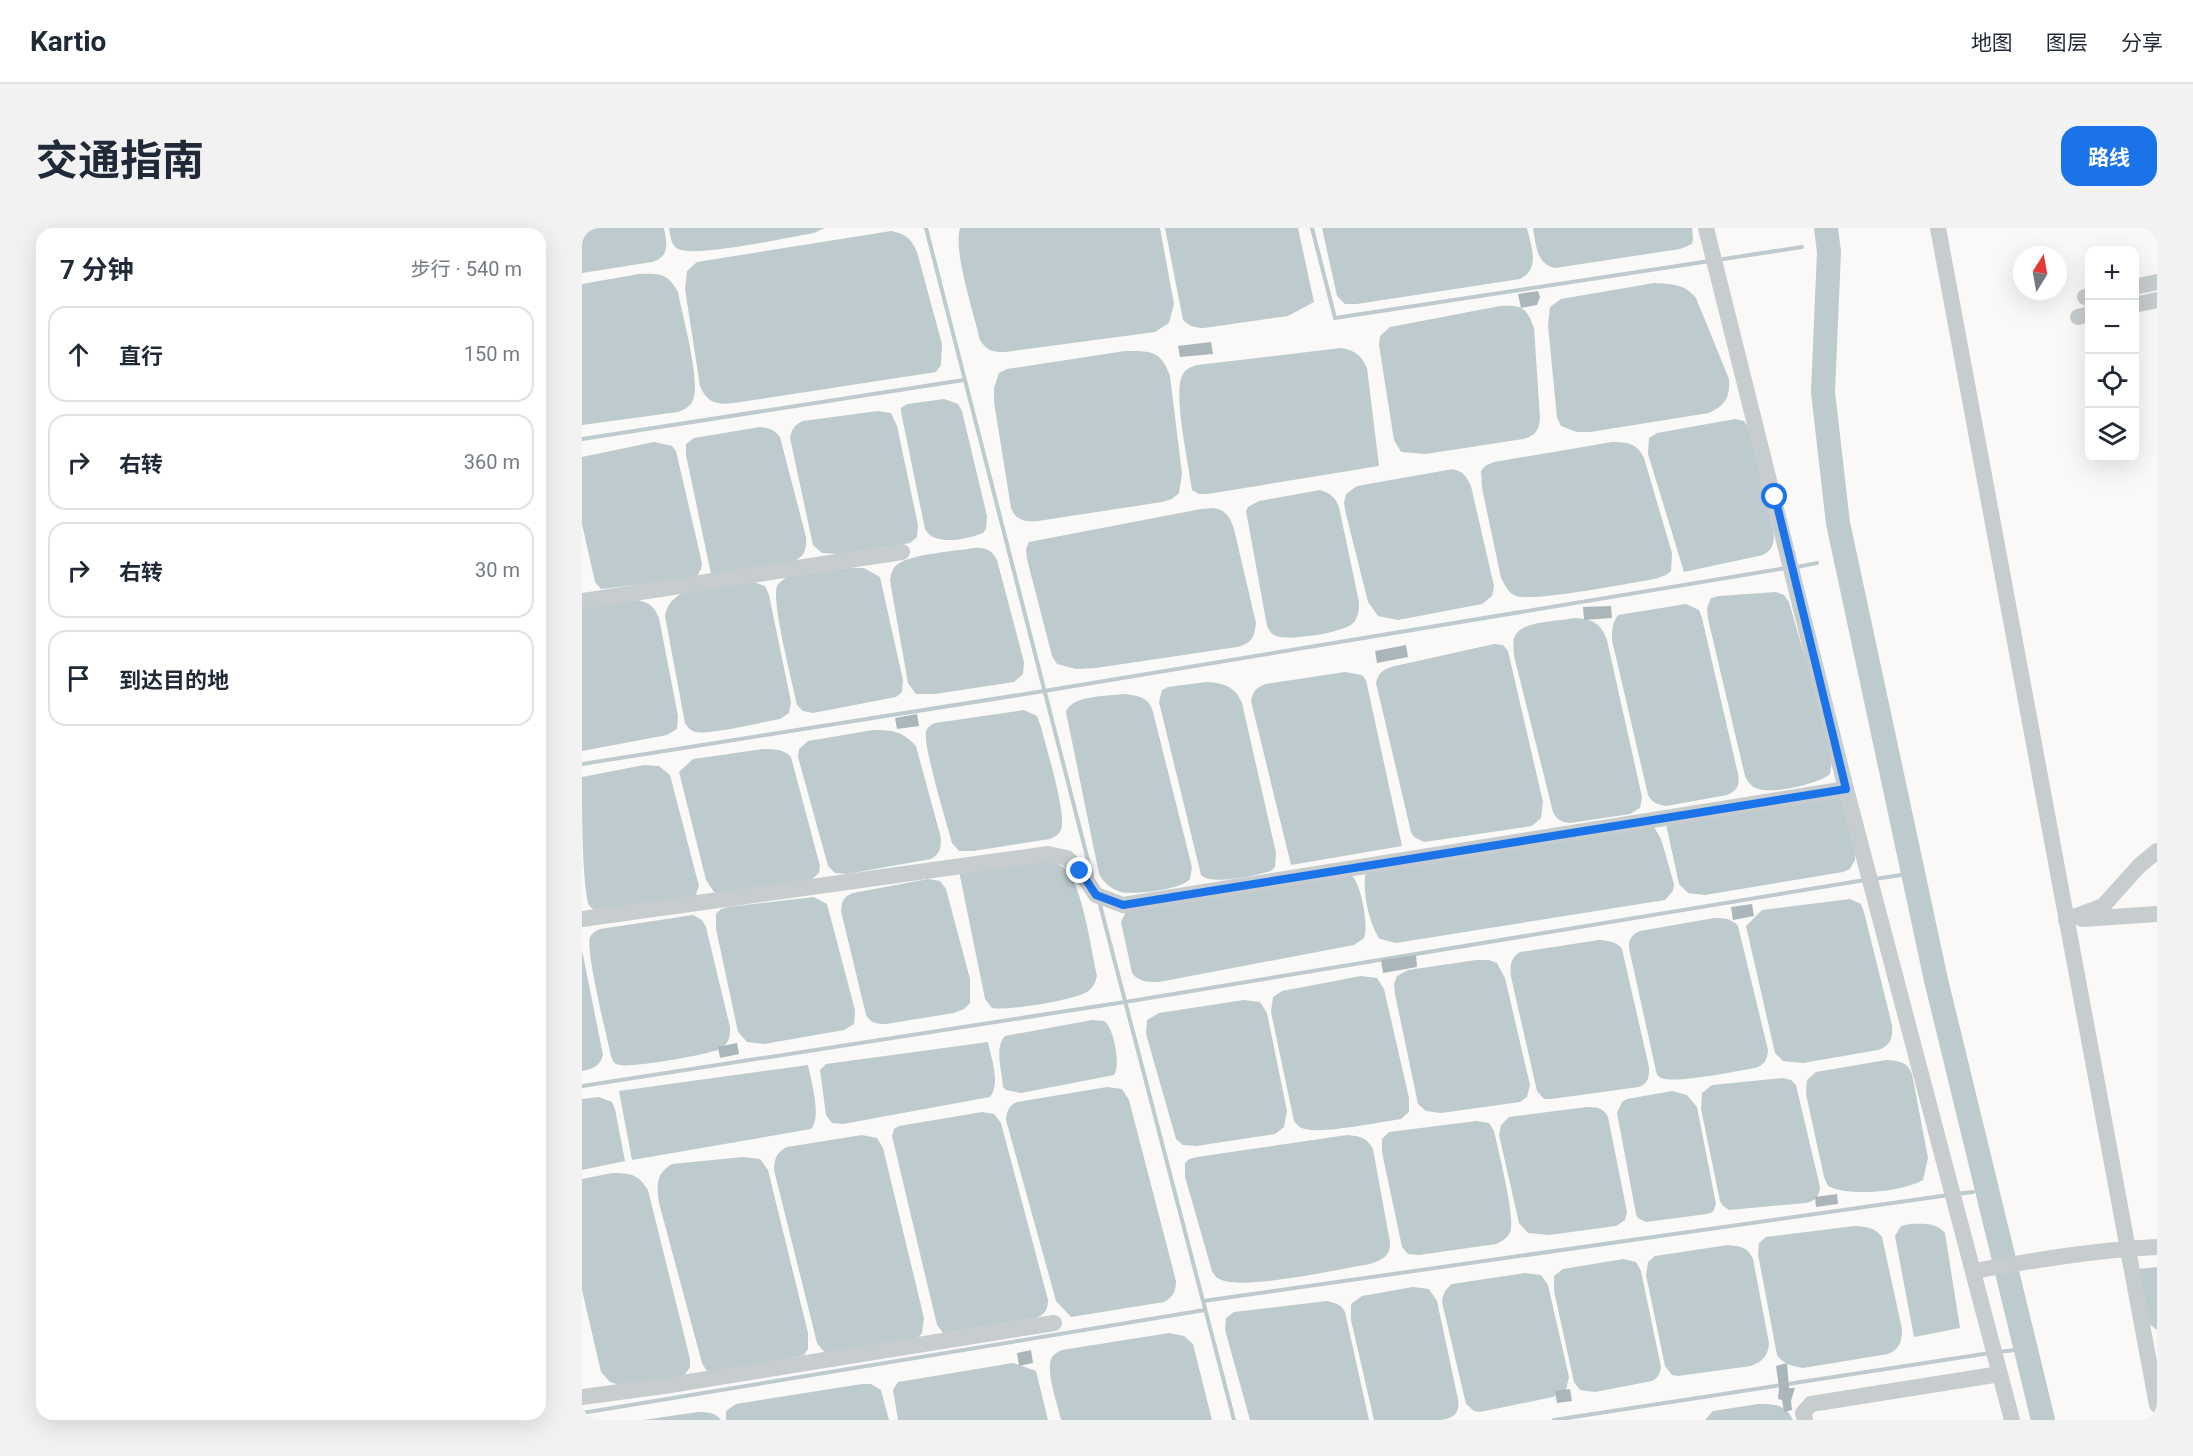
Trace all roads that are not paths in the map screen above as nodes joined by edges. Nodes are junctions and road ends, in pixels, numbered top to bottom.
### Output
1 (1706, 228) edge
2 (1938, 228) edge
3 (2157, 282) edge
4 (2139, 286) edge
5 (2157, 300) edge
6 (2139, 304) edge
7 (902, 552) dead end
8 (582, 601) edge
9 (1846, 789) junction
10 (2157, 851) edge
11 (2157, 914) edge
12 (582, 919) edge
13 (2066, 920) junction
14 (2157, 1247) edge
15 (2128, 1249) junction
16 (1979, 1271) junction
17 (1054, 1323) dead end
18 (2000, 1374) junction
19 (582, 1397) edge
20 (2157, 1405) edge
21 (1804, 1420) edge
22 (2012, 1420) edge

1 - 9 street
2 - 13 street
3 - 4 street
5 - 6 street
7 - 8 street
9 - 12 street
9 - 16 street
10 - 13 street
11 - 13 street
13 - 15 street
14 - 15 street
15 - 16 street
15 - 20 street
16 - 18 street
17 - 19 street
18 - 21 street
18 - 22 street

